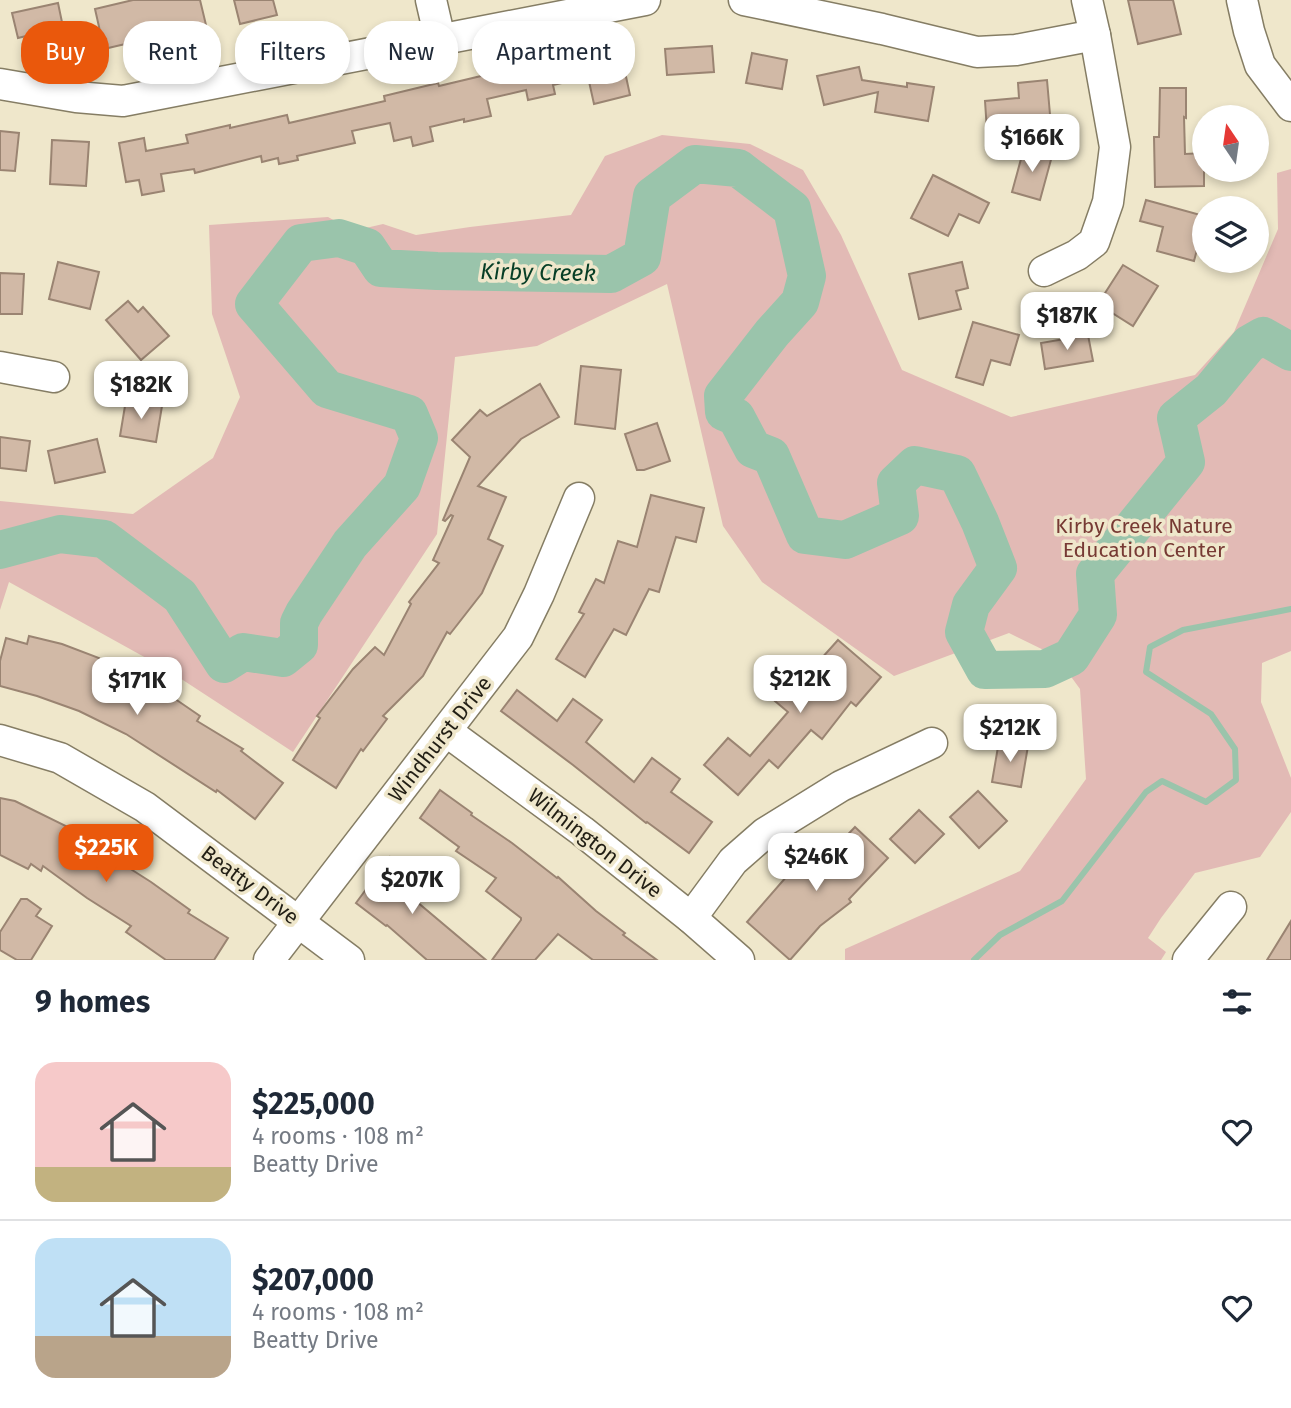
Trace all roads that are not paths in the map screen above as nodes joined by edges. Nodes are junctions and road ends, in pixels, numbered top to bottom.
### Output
1 (431, 0) edge
2 (645, 0) edge
3 (744, 0) edge
4 (1087, 0) edge
5 (1242, 0) edge
6 (436, 21) edge
7 (1095, 35) junction
8 (458, 36) edge
9 (364, 54) edge
10 (0, 84) edge
11 (1291, 106) edge
12 (1044, 271) dead end
13 (0, 367) edge
14 (54, 377) dead end
15 (579, 498) dead end
16 (446, 731) junction
17 (0, 740) edge
18 (932, 743) dead end
19 (1231, 907) dead end
20 (691, 918) junction
21 (299, 921) junction
22 (269, 960) edge
23 (349, 960) edge
24 (739, 960) edge
25 (1188, 960) edge

1 - 6 street
2 - 8 street
3 - 7 street
4 - 7 street
5 - 11 street
7 - 12 street
9 - 10 street
13 - 14 street
15 - 16 street, Windhurst Drive
16 - 20 street, Wilmington Drive
16 - 21 street, Windhurst Drive
17 - 21 street, Beatty Drive
18 - 20 street
19 - 25 street
20 - 24 street, Wilmington Drive
21 - 22 street, Windhurst Drive
21 - 23 street, Beatty Drive

